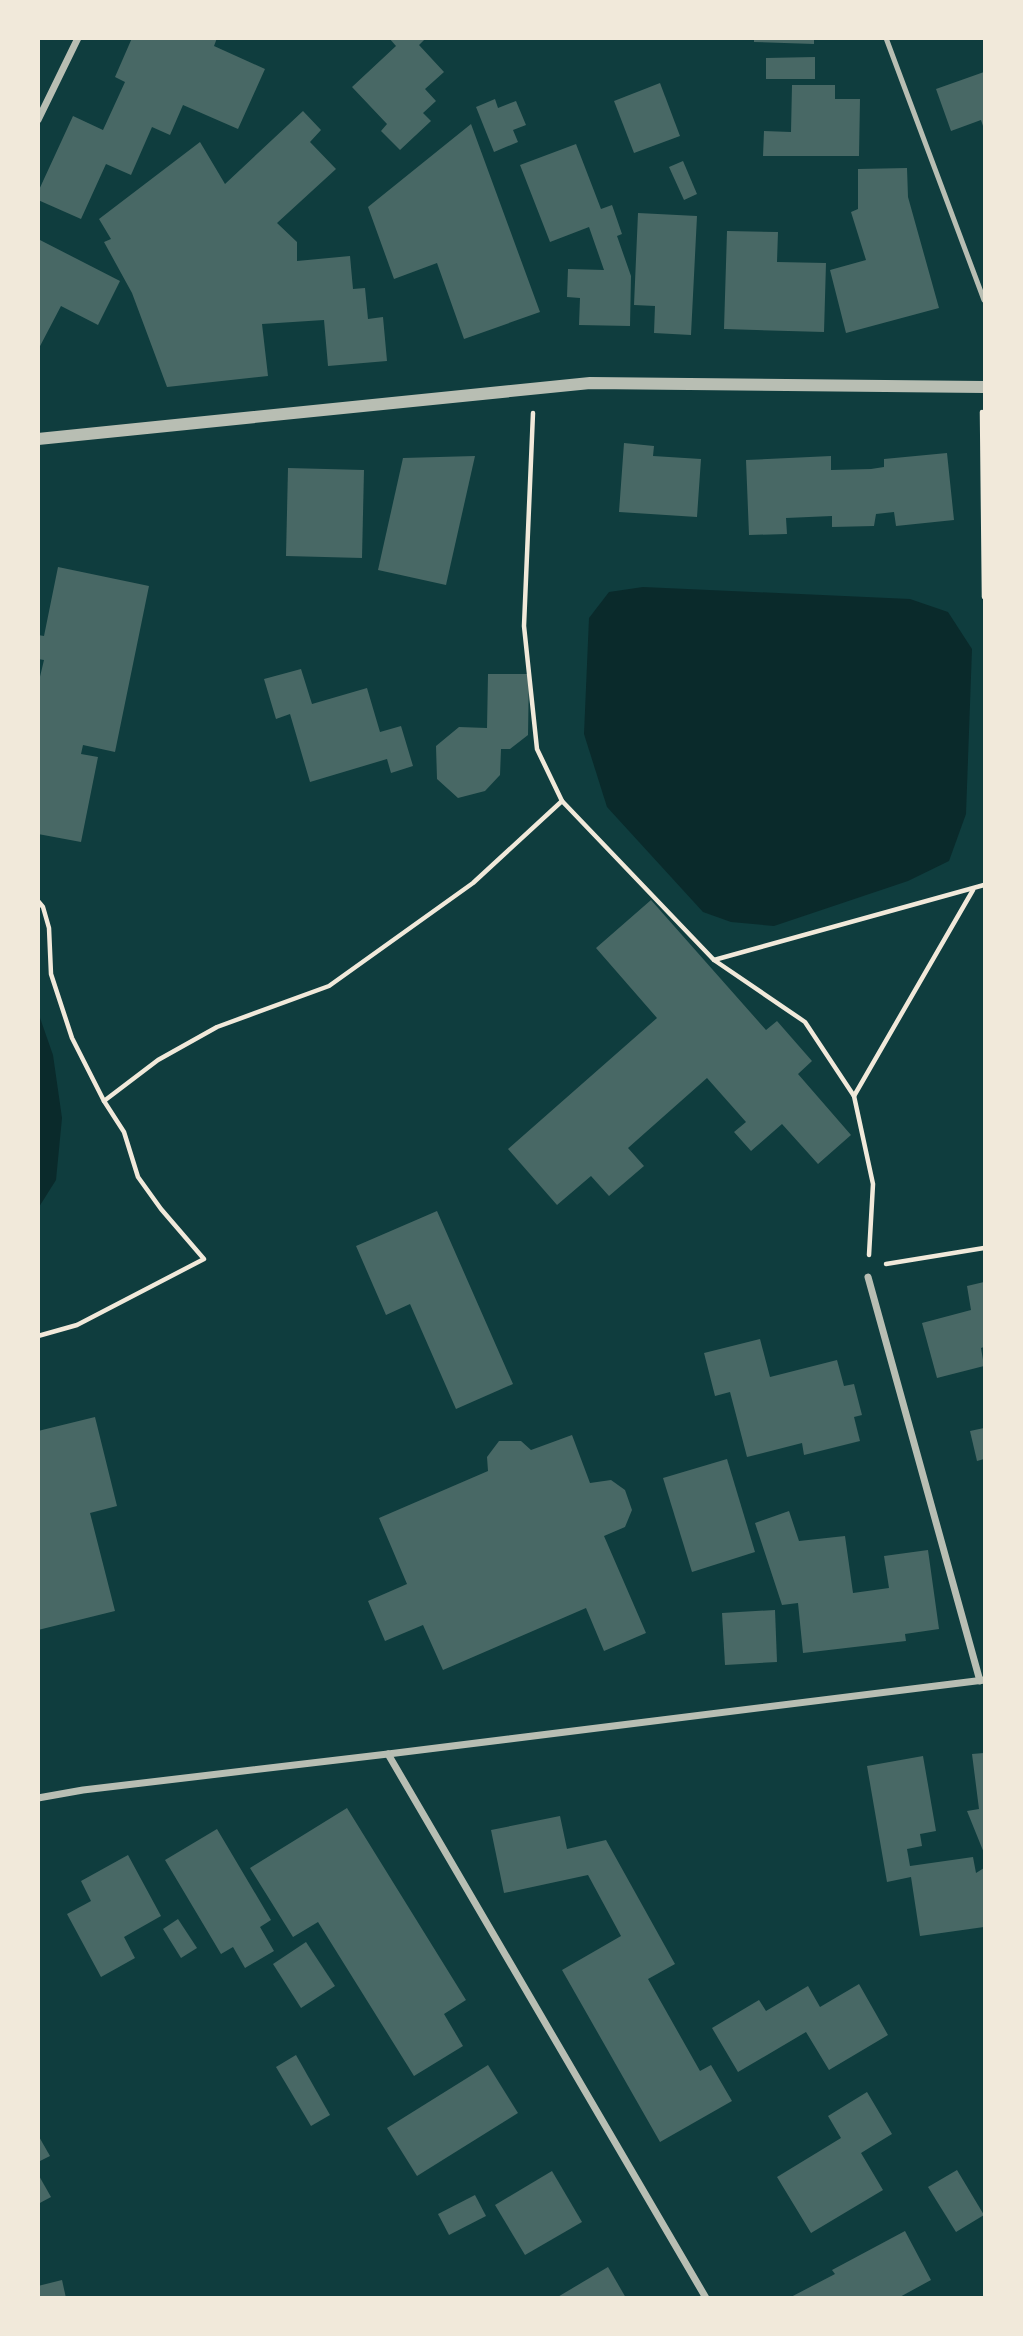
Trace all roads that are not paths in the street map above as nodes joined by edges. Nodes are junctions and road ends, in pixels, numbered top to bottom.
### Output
1 (78, 38) edge
2 (886, 38) edge
3 (38, 120) edge
4 (985, 300) edge
5 (983, 387) edge
6 (38, 439) edge
7 (868, 1277) road end
8 (982, 1680) edge
9 (388, 1754) junction
10 (38, 1798) edge
11 (706, 2298) edge

1 - 3 street
2 - 4 lane
5 - 6 street
7 - 8 street
8 - 9 street
9 - 10 street
9 - 11 street

